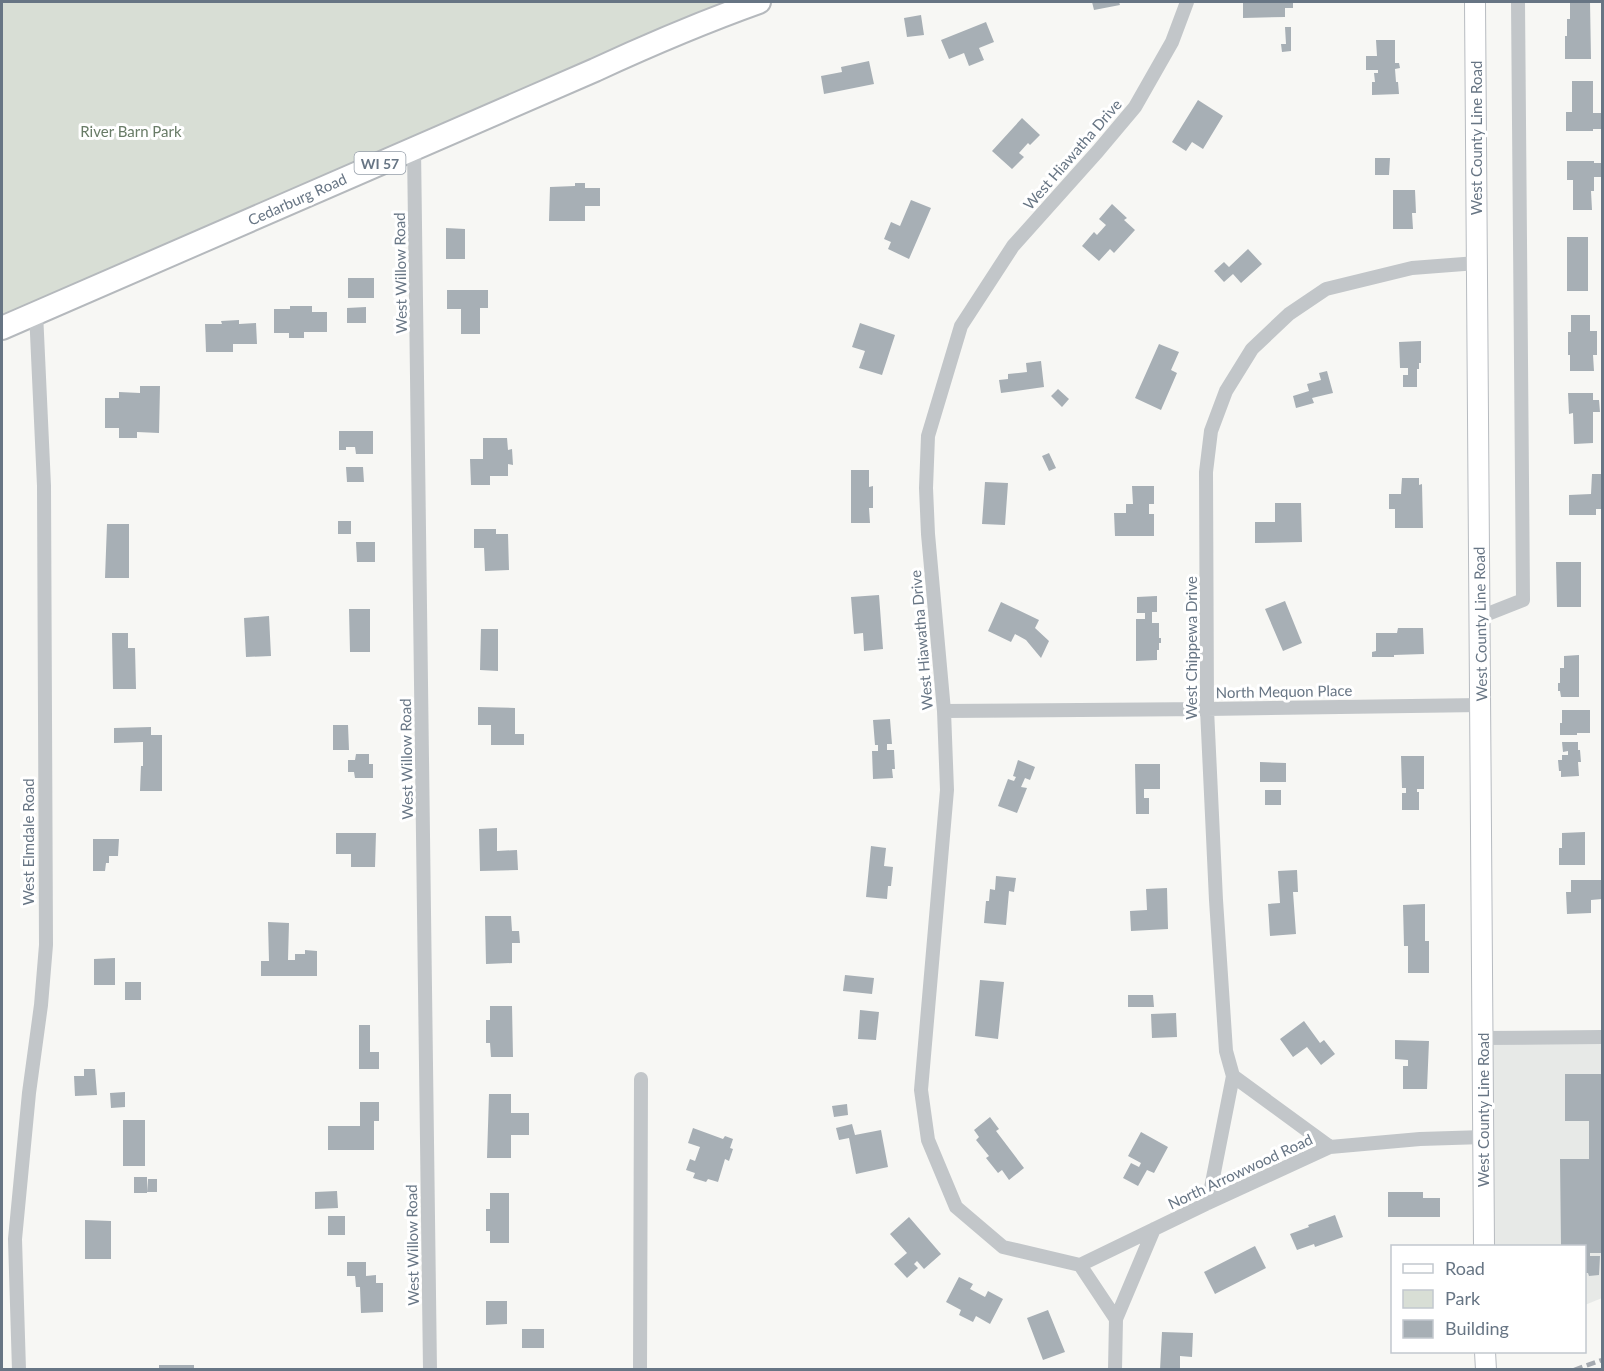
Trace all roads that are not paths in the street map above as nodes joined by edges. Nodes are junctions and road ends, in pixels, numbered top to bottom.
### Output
1 (759, 2) edge
2 (1187, 2) edge
3 (1474, 2) edge
4 (1518, 2) edge
5 (414, 148) junction
6 (1477, 263) junction
7 (36, 312) junction
8 (2, 328) edge
9 (1480, 617) junction
10 (1481, 705) junction
11 (1207, 709) junction
12 (944, 711) junction
13 (1602, 1037) edge
14 (1483, 1038) junction
15 (1233, 1076) junction
16 (641, 1079) dead end
17 (1484, 1137) junction
18 (1330, 1147) junction
19 (1208, 1203) junction
20 (1154, 1229) junction
21 (1484, 1245) edge
22 (1080, 1265) junction
23 (1116, 1319) junction
24 (1485, 1353) edge
25 (20, 1370) edge
26 (430, 1370) edge
27 (640, 1370) edge
28 (1115, 1370) edge
29 (1486, 1370) edge

1 - 5 main road, Cedarburg Road / WI 57
2 - 12 street, West Hiawatha Drive
3 - 6 street, West County Line Road
4 - 9 street
5 - 7 main road, Cedarburg Road / WI 57
5 - 26 street, West Willow Road
6 - 9 street, West County Line Road
6 - 11 street, West Chippewa Drive
7 - 8 main road, Cedarburg Road / WI 57
7 - 25 street, West Elmdale Road
9 - 10 street, West County Line Road
10 - 11 street, North Mequon Place
10 - 14 street, West County Line Road
11 - 12 street, North Mequon Place
11 - 15 street, West Chippewa Drive
12 - 22 street, West Hiawatha Drive
13 - 14 street
14 - 17 street, West County Line Road
15 - 18 street
15 - 19 street, West Chippewa Drive
16 - 27 street
17 - 18 street, North Arrowwood Road
17 - 21 street, West County Line Road
18 - 19 street, North Arrowwood Road
19 - 20 street, North Arrowwood Road
20 - 22 street
20 - 23 street
22 - 23 street
23 - 28 street
24 - 29 street

